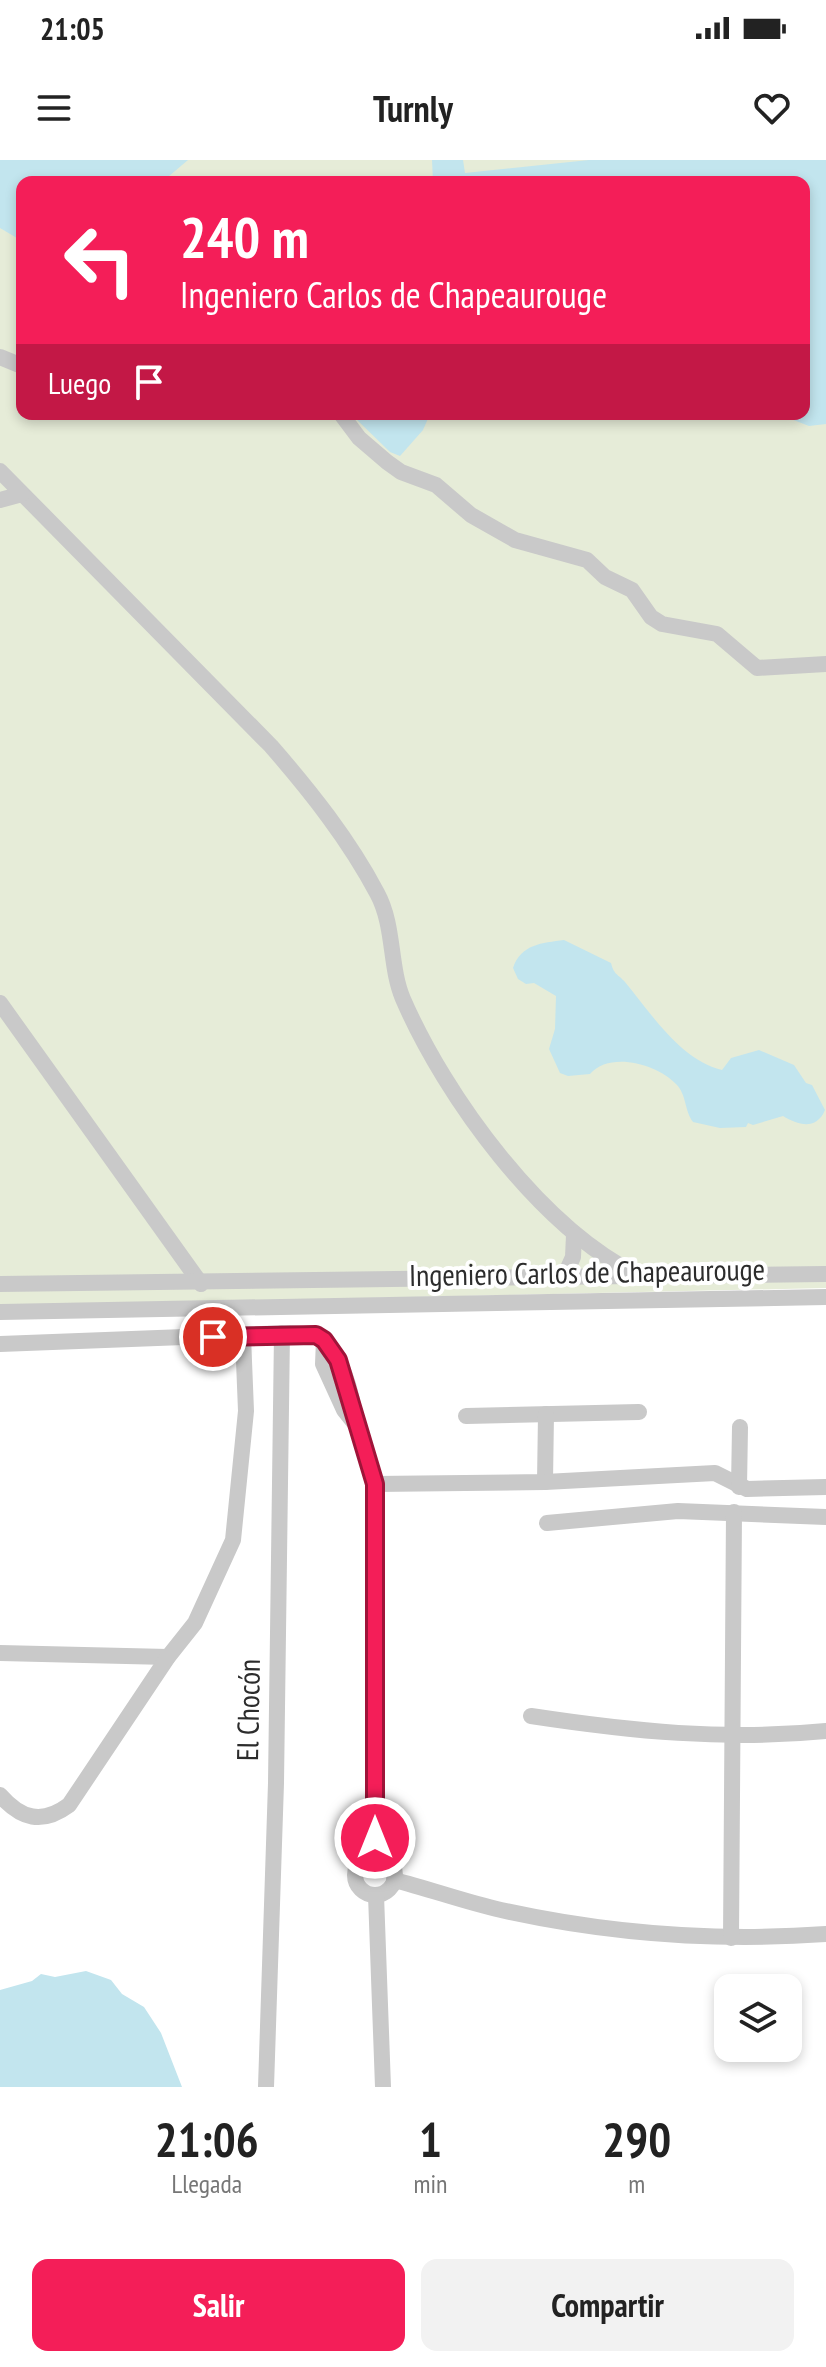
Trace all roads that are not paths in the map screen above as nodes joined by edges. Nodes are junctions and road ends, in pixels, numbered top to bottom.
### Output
1 (346, 420) edge
2 (0, 471) edge
3 (22, 494) junction
4 (0, 500) edge
5 (826, 664) edge
6 (0, 1003) edge
7 (574, 1235) junction
8 (826, 1274) edge
9 (639, 1276) junction
10 (564, 1277) junction
11 (0, 1284) edge
12 (201, 1284) junction
13 (826, 1297) edge
14 (0, 1312) edge
15 (286, 1333) junction
16 (243, 1336) junction
17 (0, 1344) edge
18 (639, 1412) dead end
19 (546, 1414) junction
20 (466, 1416) dead end
21 (740, 1427) dead end
22 (545, 1482) junction
23 (375, 1484) junction
24 (739, 1487) junction
25 (826, 1487) edge
26 (734, 1512) junction
27 (826, 1517) edge
28 (547, 1523) dead end
29 (0, 1653) edge
30 (168, 1657) junction
31 (531, 1716) dead end
32 (826, 1731) edge
33 (732, 1737) junction
34 (0, 1795) edge
35 (375, 1855) junction
36 (394, 1880) junction
37 (376, 1895) junction
38 (826, 1934) edge
39 (731, 1938) junction
40 (266, 2087) edge
41 (383, 2087) edge

1 - 5 street
2 - 3 street
3 - 4 street
3 - 7 street
6 - 12 street
7 - 9 street
7 - 10 street
8 - 9 street
9 - 10 street
10 - 12 street
11 - 12 street
13 - 14 street, Ingeniero Carlos de Chapeaurouge
15 - 16 street
15 - 23 street
15 - 40 street, El Chocón
16 - 17 street
16 - 30 street
18 - 19 street
19 - 20 street
19 - 22 street
21 - 24 street
22 - 23 street
22 - 24 street
23 - 35 street
24 - 25 street
26 - 27 street
26 - 28 street
26 - 33 street
29 - 30 street
30 - 34 street
31 - 33 street
32 - 33 street
33 - 39 street
35 - 36 street
35 - 37 street
36 - 37 street
36 - 39 street
37 - 41 street
38 - 39 street

